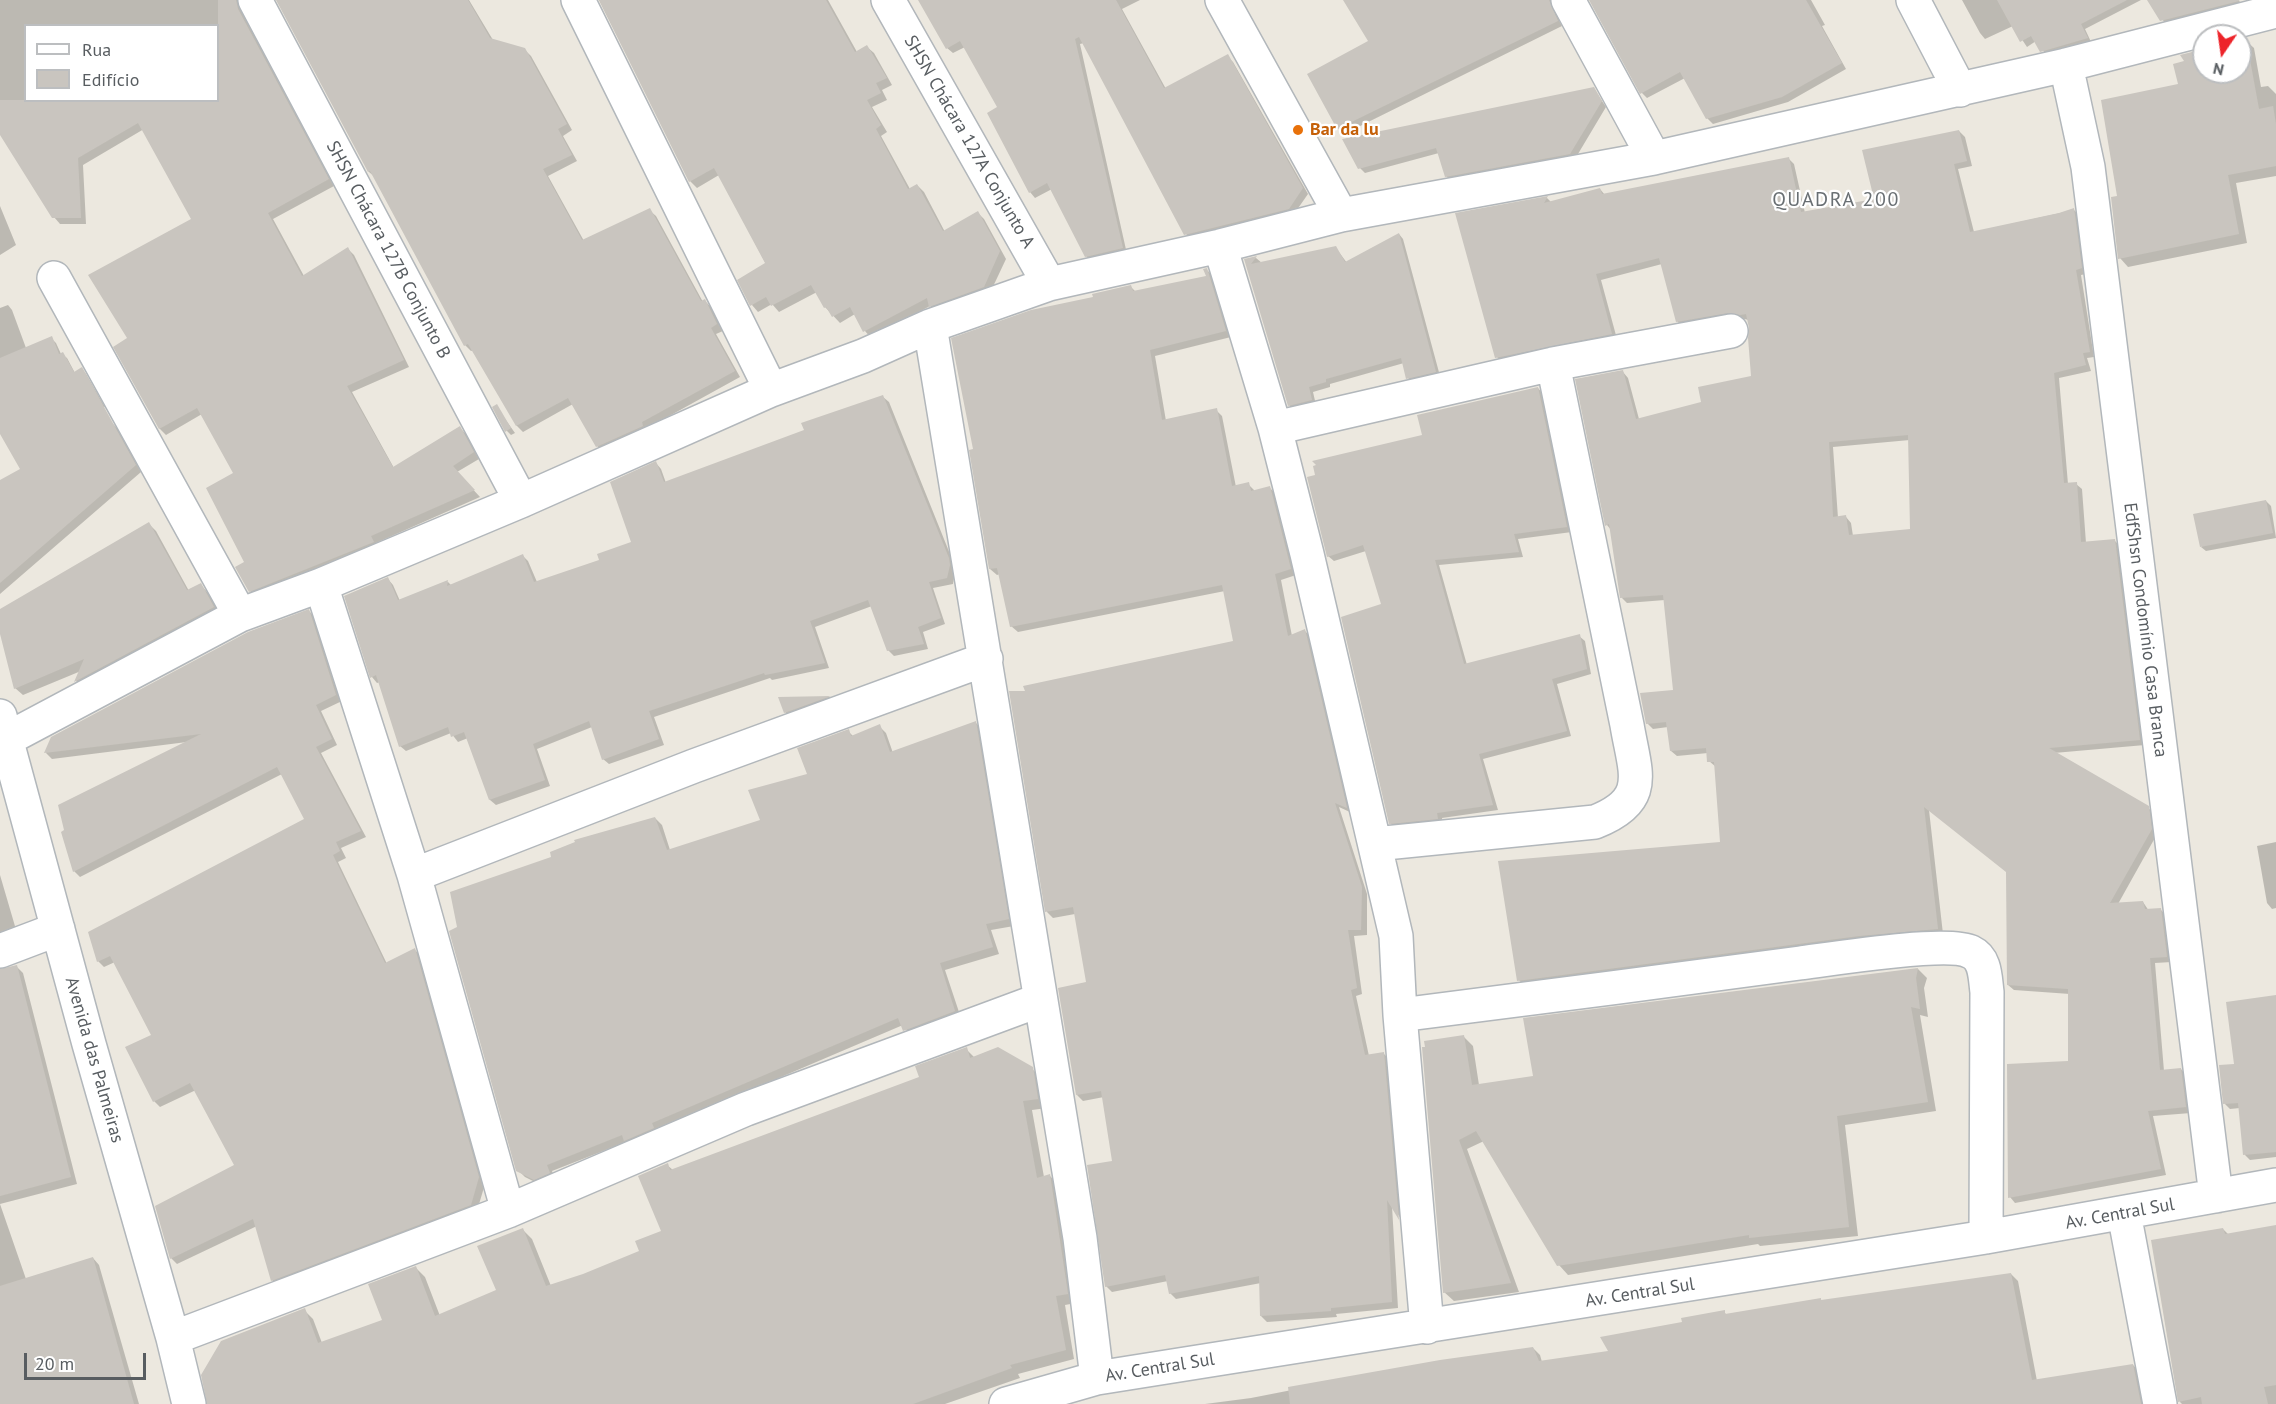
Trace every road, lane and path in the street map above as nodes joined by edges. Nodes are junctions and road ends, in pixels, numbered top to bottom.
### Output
1 (255, 0) edge
2 (578, 0) edge
3 (888, 0) edge
4 (1222, 0) edge
5 (1568, 0) edge
6 (1913, 0) edge
7 (2276, 11) edge
8 (2066, 65) junction
9 (1960, 90) junction
10 (1654, 159) junction
11 (1341, 214) junction
12 (1220, 246) junction
13 (54, 278) dead end
14 (1049, 284) junction
15 (930, 327) junction
16 (1731, 331) dead end
17 (1553, 364) junction
18 (771, 390) junction
19 (1275, 428) junction
20 (521, 501) junction
21 (321, 585) junction
22 (240, 615) junction
23 (986, 659) junction
24 (3, 728) edge
25 (1376, 844) junction
26 (414, 874) junction
27 (58, 929) junction
28 (0, 951) edge
29 (1040, 1000) junction
30 (1400, 1016) junction
31 (2276, 1185) edge
32 (2216, 1196) junction
33 (508, 1211) junction
34 (2124, 1213) junction
35 (1986, 1238) junction
36 (1427, 1328) junction
37 (173, 1338) junction
38 (1096, 1378) junction
39 (189, 1404) edge
40 (1006, 1404) edge
41 (2160, 1404) edge

1 - 20 street, SHSN Chácara 127B Conjunto B
2 - 18 street
3 - 14 street, SHSN Chácara 127A Conjunto A
4 - 11 street
5 - 10 street
6 - 9 street
7 - 8 street
8 - 9 street
8 - 32 street, EdfShsn Condomínio Casa Branca
9 - 10 street
10 - 11 street
11 - 12 street
12 - 14 street
12 - 19 street
13 - 22 street
14 - 15 street
15 - 18 street
15 - 23 street
16 - 17 street
17 - 19 street
17 - 25 street
18 - 20 street
19 - 25 street
20 - 21 street
21 - 22 street
21 - 26 street
22 - 24 street
23 - 26 street
23 - 29 street
24 - 27 street, Avenida das Palmeiras
25 - 30 street
26 - 33 street
27 - 28 street
27 - 37 street, Avenida das Palmeiras
29 - 33 street
29 - 38 street
30 - 35 street
30 - 36 street
31 - 32 street, Av. Central Sul
32 - 34 street, Av. Central Sul
33 - 37 street
34 - 35 street, Av. Central Sul
34 - 41 street
35 - 36 street, Av. Central Sul
36 - 38 street, Av. Central Sul
37 - 39 street, Avenida das Palmeiras
38 - 40 street, Av. Central Sul

